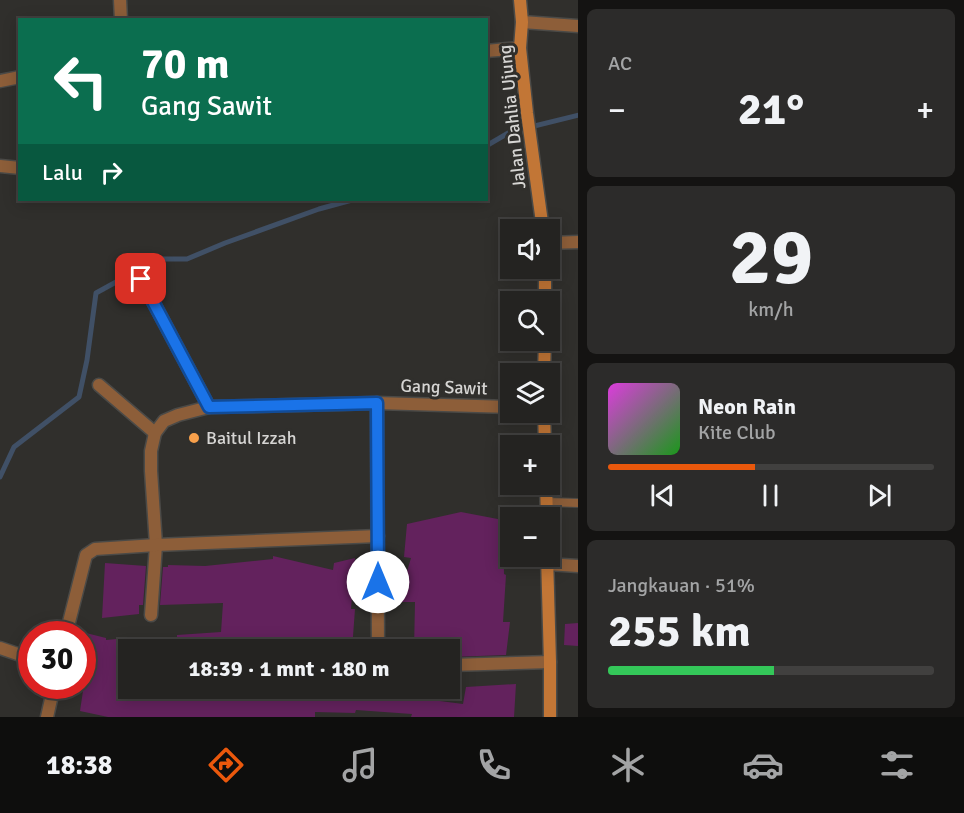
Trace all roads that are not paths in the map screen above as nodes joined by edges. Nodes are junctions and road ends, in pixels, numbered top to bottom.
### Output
1 (120, 0) edge
2 (520, 0) edge
3 (121, 18) edge
4 (522, 22) junction
5 (578, 26) edge
6 (520, 48) junction
7 (488, 51) edge
8 (18, 77) edge
9 (0, 81) edge
10 (0, 165) edge
11 (18, 168) edge
12 (541, 219) edge
13 (578, 242) edge
14 (560, 243) edge
15 (141, 279) dead end
16 (99, 385) dead end
17 (377, 403) junction
18 (209, 407) junction
19 (500, 407) edge
20 (155, 433) junction
21 (547, 495) edge
22 (547, 502) junction
23 (578, 503) edge
24 (547, 507) edge
25 (378, 536) junction
26 (156, 545) junction
27 (560, 562) edge
28 (578, 566) edge
29 (547, 567) edge
30 (151, 615) dead end
31 (69, 621) edge
32 (378, 639) edge
33 (0, 648) edge
34 (18, 654) edge
35 (550, 662) junction
36 (460, 665) edge
37 (51, 699) edge
38 (47, 717) edge
39 (550, 717) edge

1 - 3 street
2 - 4 main road, Jalan Dahlia Ujung
4 - 5 street
4 - 6 main road, Jalan Dahlia Ujung
6 - 7 street
6 - 12 main road, Jalan Dahlia Ujung
8 - 9 street
10 - 11 street
13 - 14 street
15 - 18 street
16 - 20 street
17 - 18 street, Gang Sawit
17 - 19 street, Gang Sawit
17 - 25 street, Gang Sawit
18 - 20 street, Gang Sawit
20 - 26 street
21 - 22 main road
22 - 23 lane
22 - 24 main road
25 - 26 street
25 - 32 street, Gang Sawit
26 - 30 street
26 - 31 street
27 - 28 street
29 - 35 main road
33 - 34 street
35 - 36 street
35 - 39 main road
37 - 38 street

